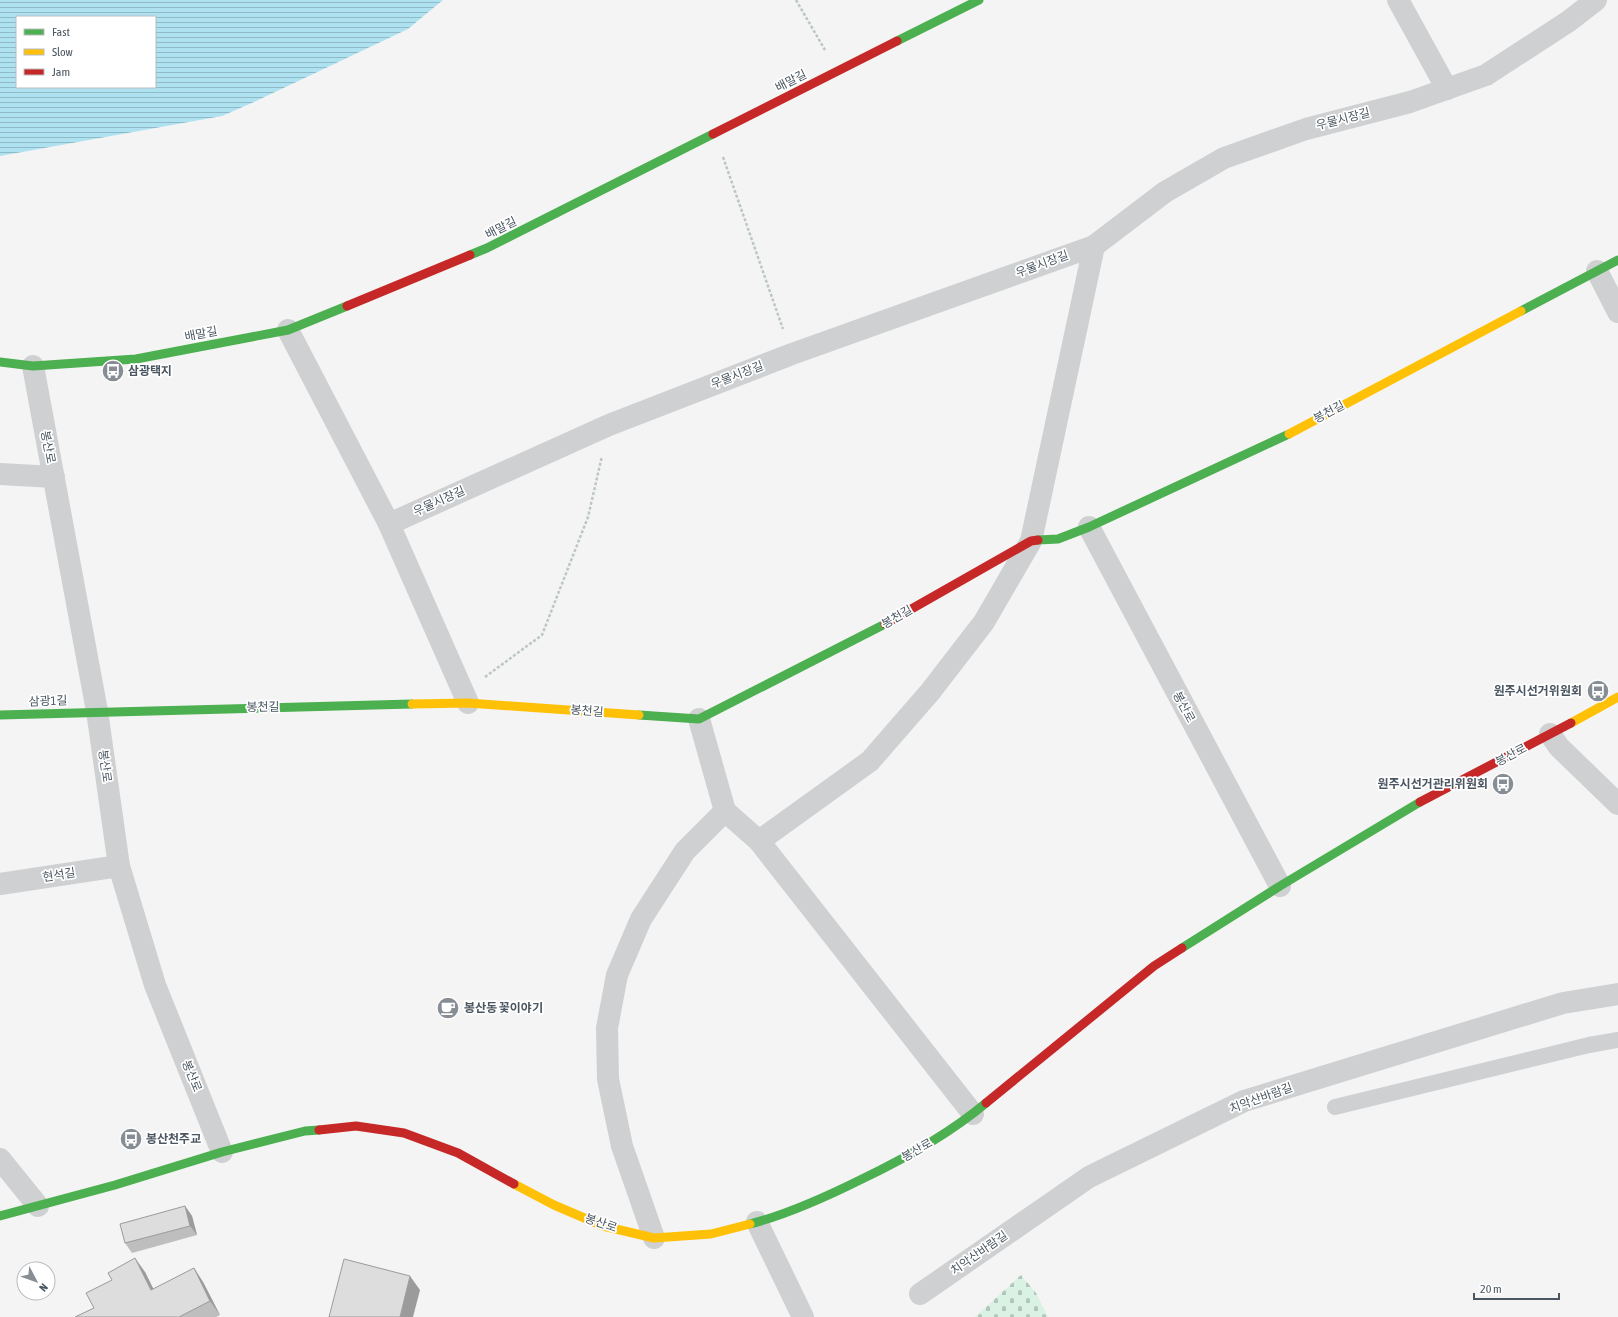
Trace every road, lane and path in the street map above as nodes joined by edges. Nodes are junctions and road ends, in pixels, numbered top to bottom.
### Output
1 (796, 0) edge
2 (979, 0) edge
3 (1398, 0) edge
4 (1596, 0) edge
5 (837, 71) junction
6 (1447, 89) junction
7 (715, 134) junction
8 (1094, 246) junction
9 (1618, 260) edge
10 (1597, 271) junction
11 (1618, 312) edge
12 (288, 330) junction
13 (792, 354) junction
14 (0, 362) edge
15 (33, 366) junction
16 (609, 425) junction
17 (0, 474) edge
18 (54, 477) junction
19 (389, 524) junction
20 (1089, 527) junction
21 (1031, 541) junction
22 (1618, 697) edge
23 (468, 703) junction
24 (97, 711) junction
25 (0, 715) edge
26 (699, 719) junction
27 (1550, 734) junction
28 (1618, 804) edge
29 (725, 811) junction
30 (759, 841) junction
31 (119, 866) junction
32 (0, 884) edge
33 (1280, 886) junction
34 (1618, 994) edge
35 (1618, 1040) edge
36 (1335, 1107) dead end
37 (973, 1114) junction
38 (222, 1152) junction
39 (0, 1159) edge
40 (38, 1206) junction
41 (0, 1216) edge
42 (758, 1222) junction
43 (654, 1238) junction
44 (920, 1294) dead end
45 (803, 1317) edge

1 - 5 path
2 - 5 street, 배말길
3 - 6 street
4 - 6 street, 우물시장길
5 - 7 street, 배말길
6 - 8 street, 우물시장길
7 - 12 street, 배말길
7 - 13 path
8 - 13 street, 우물시장길
8 - 21 street
9 - 10 street, 봉천길
10 - 11 street
10 - 20 street, 봉천길
12 - 15 street, 배말길
12 - 19 street
13 - 16 street, 우물시장길
14 - 15 street, 배말길
15 - 18 street, 봉산로
16 - 19 street, 우물시장길
16 - 23 path
17 - 18 street
18 - 24 street, 봉산로
19 - 23 street
20 - 21 street, 봉천길
20 - 33 street, 봉산로
21 - 26 street, 봉천길
21 - 30 street
22 - 27 street, 봉산로
23 - 24 street, 봉천길
23 - 26 street, 봉천길
24 - 25 street, 삼광1길
24 - 31 street, 봉산로
26 - 29 street
27 - 28 street
27 - 33 street, 봉산로
29 - 30 street
29 - 43 street
30 - 37 street
31 - 32 street, 현석길
31 - 38 street, 봉산로
33 - 37 street, 봉산로
34 - 44 street, 치악산바람길
35 - 36 lane
37 - 42 street, 봉산로
38 - 40 street, 봉산로
38 - 43 street, 봉산로
39 - 40 street
40 - 41 street, 봉산로
42 - 43 street, 봉산로
42 - 45 street

